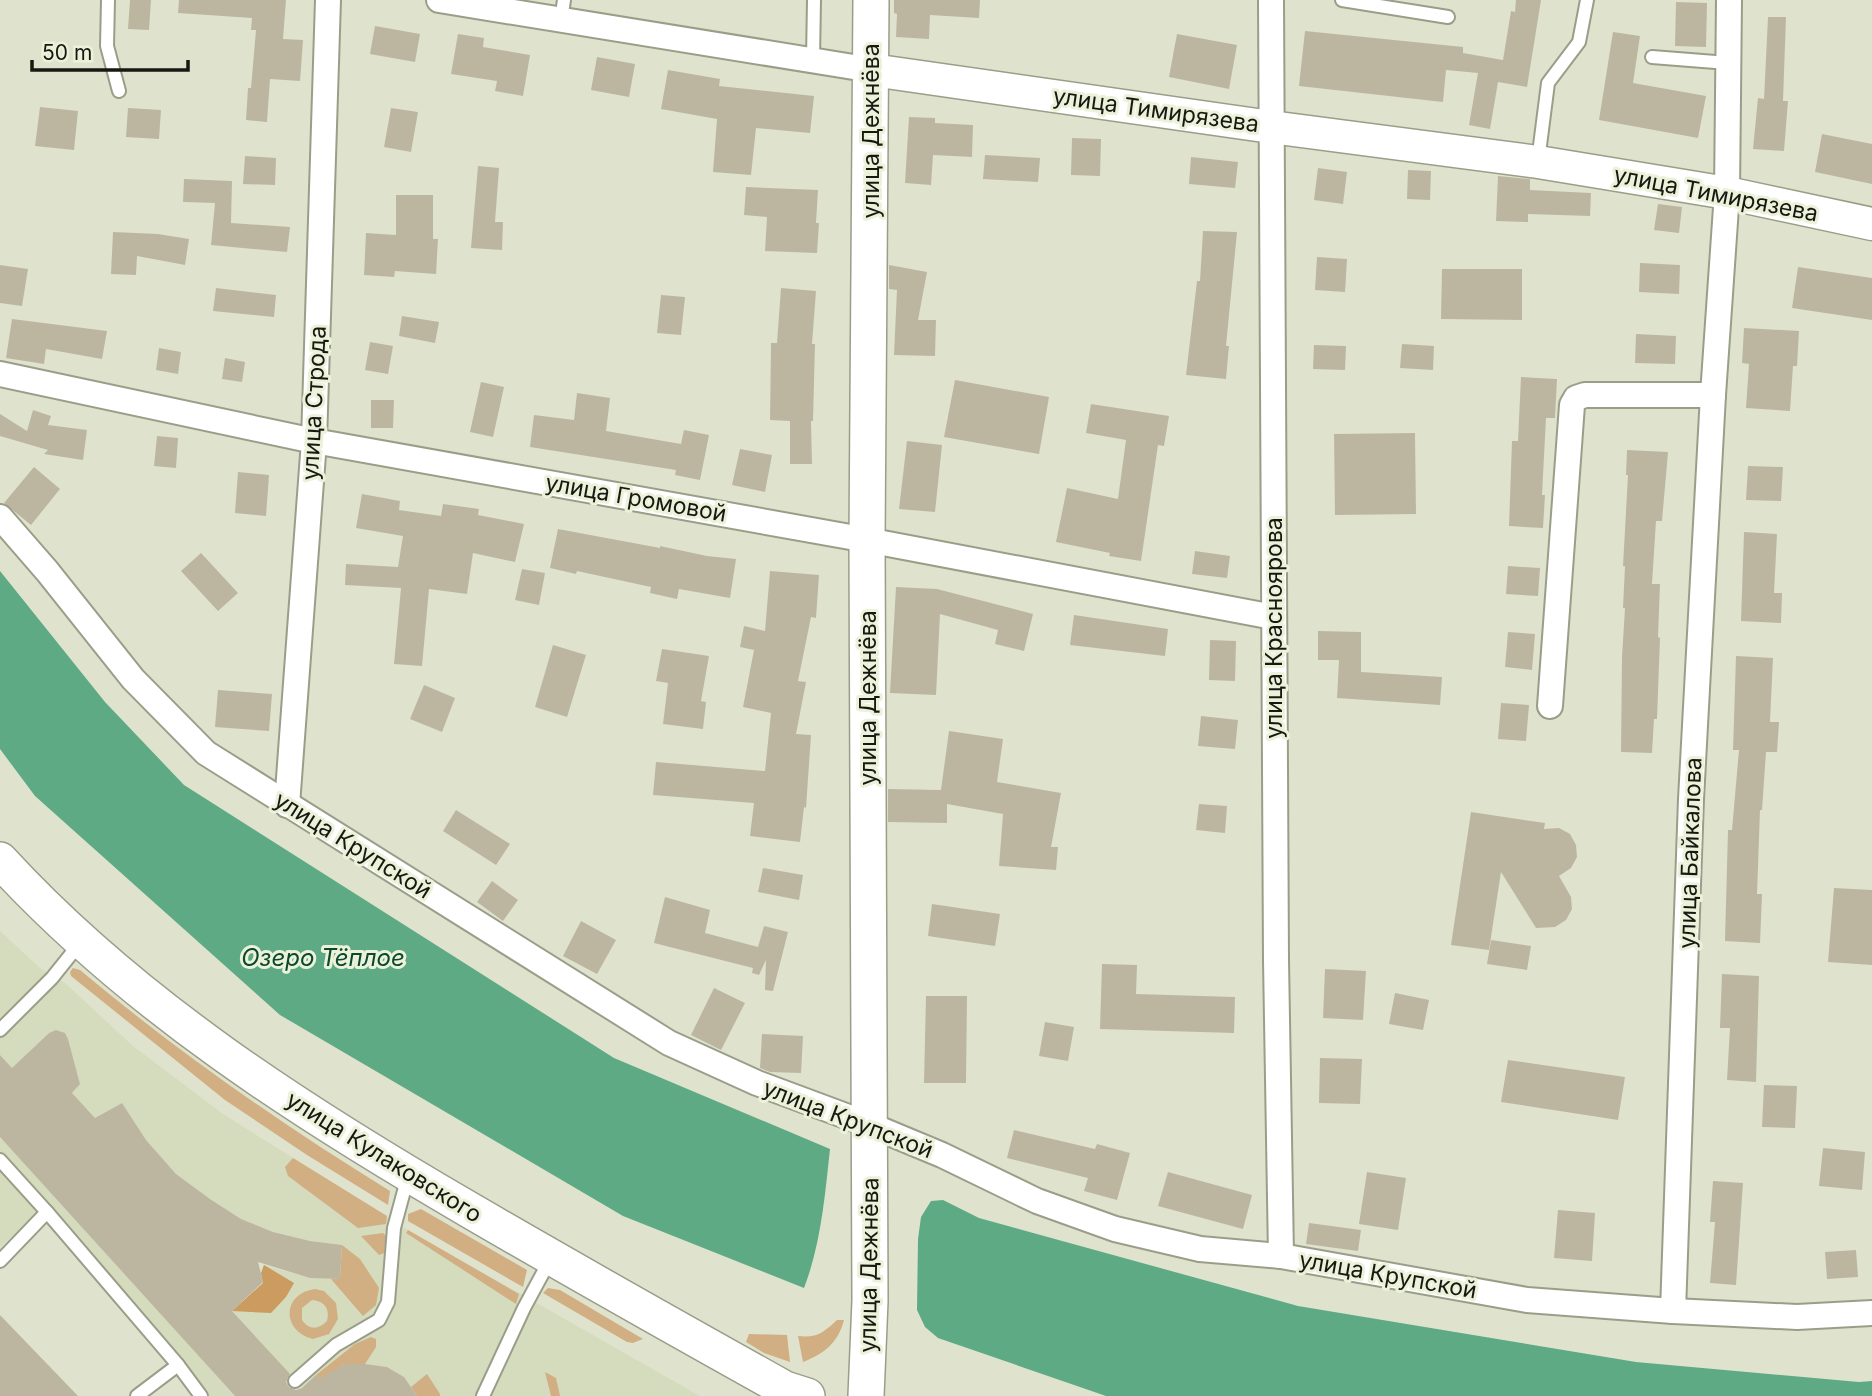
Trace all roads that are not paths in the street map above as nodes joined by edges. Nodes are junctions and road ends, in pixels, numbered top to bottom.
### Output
1 (108, 0) edge
2 (328, 0) edge
3 (439, 0) edge
4 (814, 0) edge
5 (871, 0) edge
6 (1270, 0) edge
7 (1342, 0) edge
8 (1587, 0) edge
9 (1729, 0) edge
10 (562, 10) edge
11 (1448, 17) dead end
12 (1652, 57) dead end
13 (813, 59) junction
14 (1728, 64) junction
15 (872, 69) junction
16 (119, 91) dead end
17 (1271, 127) junction
18 (1538, 162) junction
19 (1727, 194) junction
20 (1872, 224) edge
21 (0, 374) edge
22 (1713, 395) junction
23 (314, 441) junction
24 (0, 517) edge
25 (867, 540) junction
26 (1273, 617) junction
27 (1550, 706) dead end
28 (287, 805) junction
29 (0, 860) edge
30 (82, 940) junction
31 (0, 1030) edge
32 (870, 1125) junction
33 (0, 1160) edge
34 (408, 1175) junction
35 (47, 1212) junction
36 (1281, 1256) junction
37 (551, 1258) junction
38 (0, 1261) edge
39 (1673, 1311) junction
40 (1872, 1313) edge
41 (178, 1365) junction
42 (295, 1381) dead end
43 (137, 1396) edge
44 (201, 1396) edge
45 (483, 1396) edge
46 (807, 1396) edge
47 (866, 1396) edge

1 - 16 lane
2 - 23 street, улица Строда
3 - 10 street, улица Тимирязева
4 - 13 lane
5 - 15 main road, улица Дежнёва
6 - 17 street, улица Красноярова
7 - 11 lane
8 - 18 lane
9 - 14 street, улица Байкалова
10 - 13 street, улица Тимирязева
12 - 14 lane
13 - 15 street, улица Тимирязева
14 - 19 street, улица Байкалова
15 - 17 street, улица Тимирязева
15 - 25 main road, улица Дежнёва
17 - 18 street, улица Тимирязева
17 - 26 street, улица Красноярова
18 - 19 street, улица Тимирязева
19 - 20 street, улица Тимирязева
19 - 22 street, улица Байкалова
21 - 23 street, улица Громовой
22 - 27 street
22 - 39 street, улица Байкалова
23 - 25 street, улица Громовой
23 - 28 street, улица Строда
24 - 28 street, улица Крупской
25 - 26 street, улица Громовой
25 - 32 main road, улица Дежнёва
26 - 36 street, улица Красноярова
28 - 32 street, улица Крупской
29 - 30 main road, улица Кулаковского
30 - 31 lane
30 - 34 main road, улица Кулаковского
32 - 36 street, улица Крупской
32 - 47 main road, улица Дежнёва
33 - 35 lane
34 - 37 main road, улица Кулаковского
34 - 42 lane
35 - 38 lane
35 - 41 lane
36 - 39 street, улица Крупской
37 - 45 lane
37 - 46 main road, улица Кулаковского
39 - 40 street, улица Крупской
41 - 43 lane
41 - 44 lane

